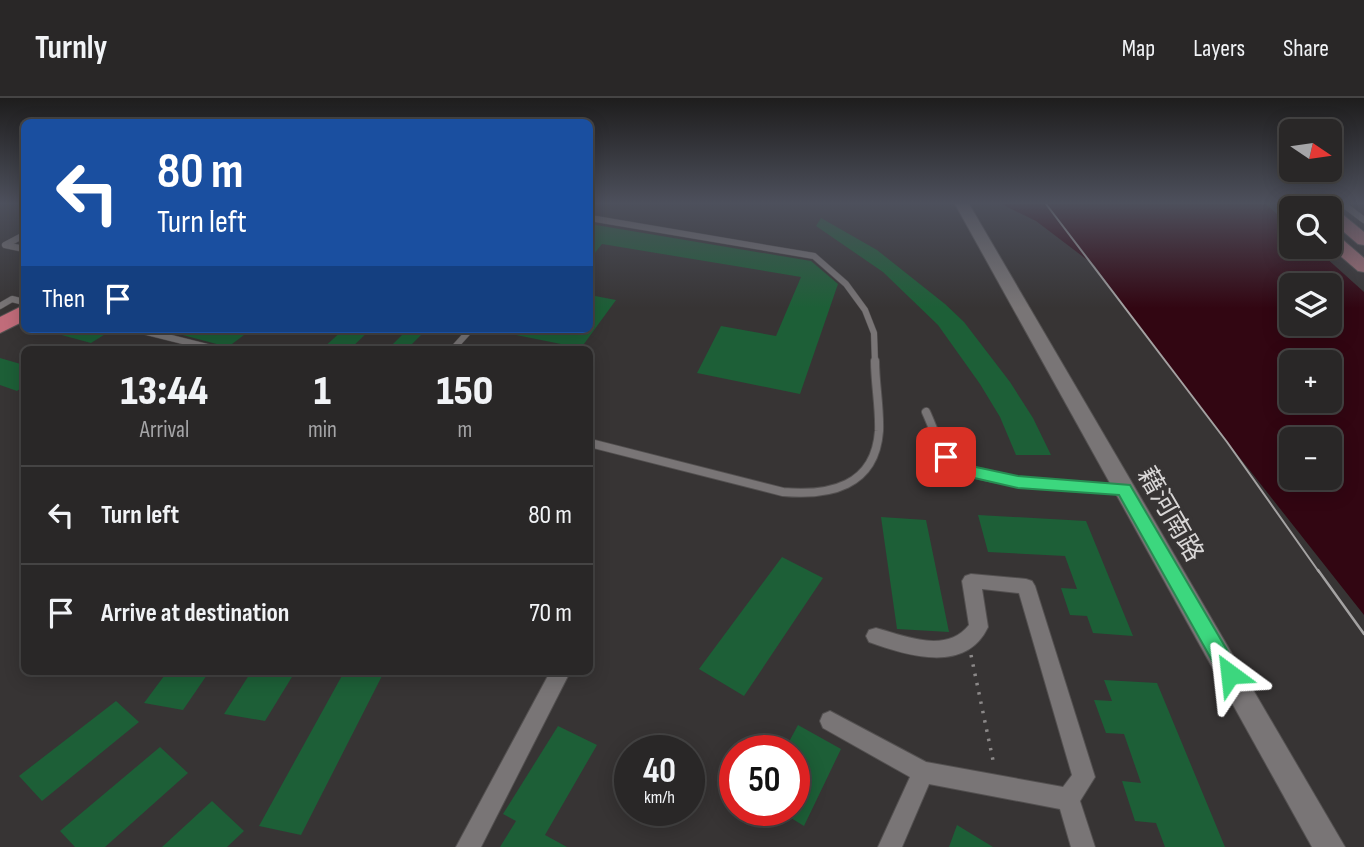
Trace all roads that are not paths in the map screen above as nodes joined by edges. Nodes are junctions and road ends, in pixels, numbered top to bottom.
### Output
1 (16, 239) edge
2 (714, 239) edge
3 (982, 239) edge
4 (1342, 247) edge
5 (21, 248) edge
6 (1362, 263) edge
7 (17, 304) edge
8 (0, 312) edge
9 (0, 326) edge
10 (151, 333) edge
11 (467, 333) edge
12 (203, 346) edge
13 (456, 346) edge
14 (926, 412) dead end
15 (593, 444) edge
16 (1124, 489) junction
17 (876, 636) dead end
18 (558, 675) edge
19 (830, 721) dead end
20 (923, 772) junction
21 (1068, 799) junction
22 (468, 847) edge
23 (890, 847) edge
24 (1083, 847) edge
25 (1329, 847) edge

1 - 5 lane
2 - 15 lane
3 - 16 main road, 藉河南路
4 - 6 main road
7 - 8 highway
7 - 9 highway
10 - 12 lane
11 - 13 lane
14 - 16 lane
16 - 25 main road, 藉河南路
17 - 21 street
18 - 22 street
19 - 20 street
20 - 21 street
20 - 23 street
21 - 24 street

